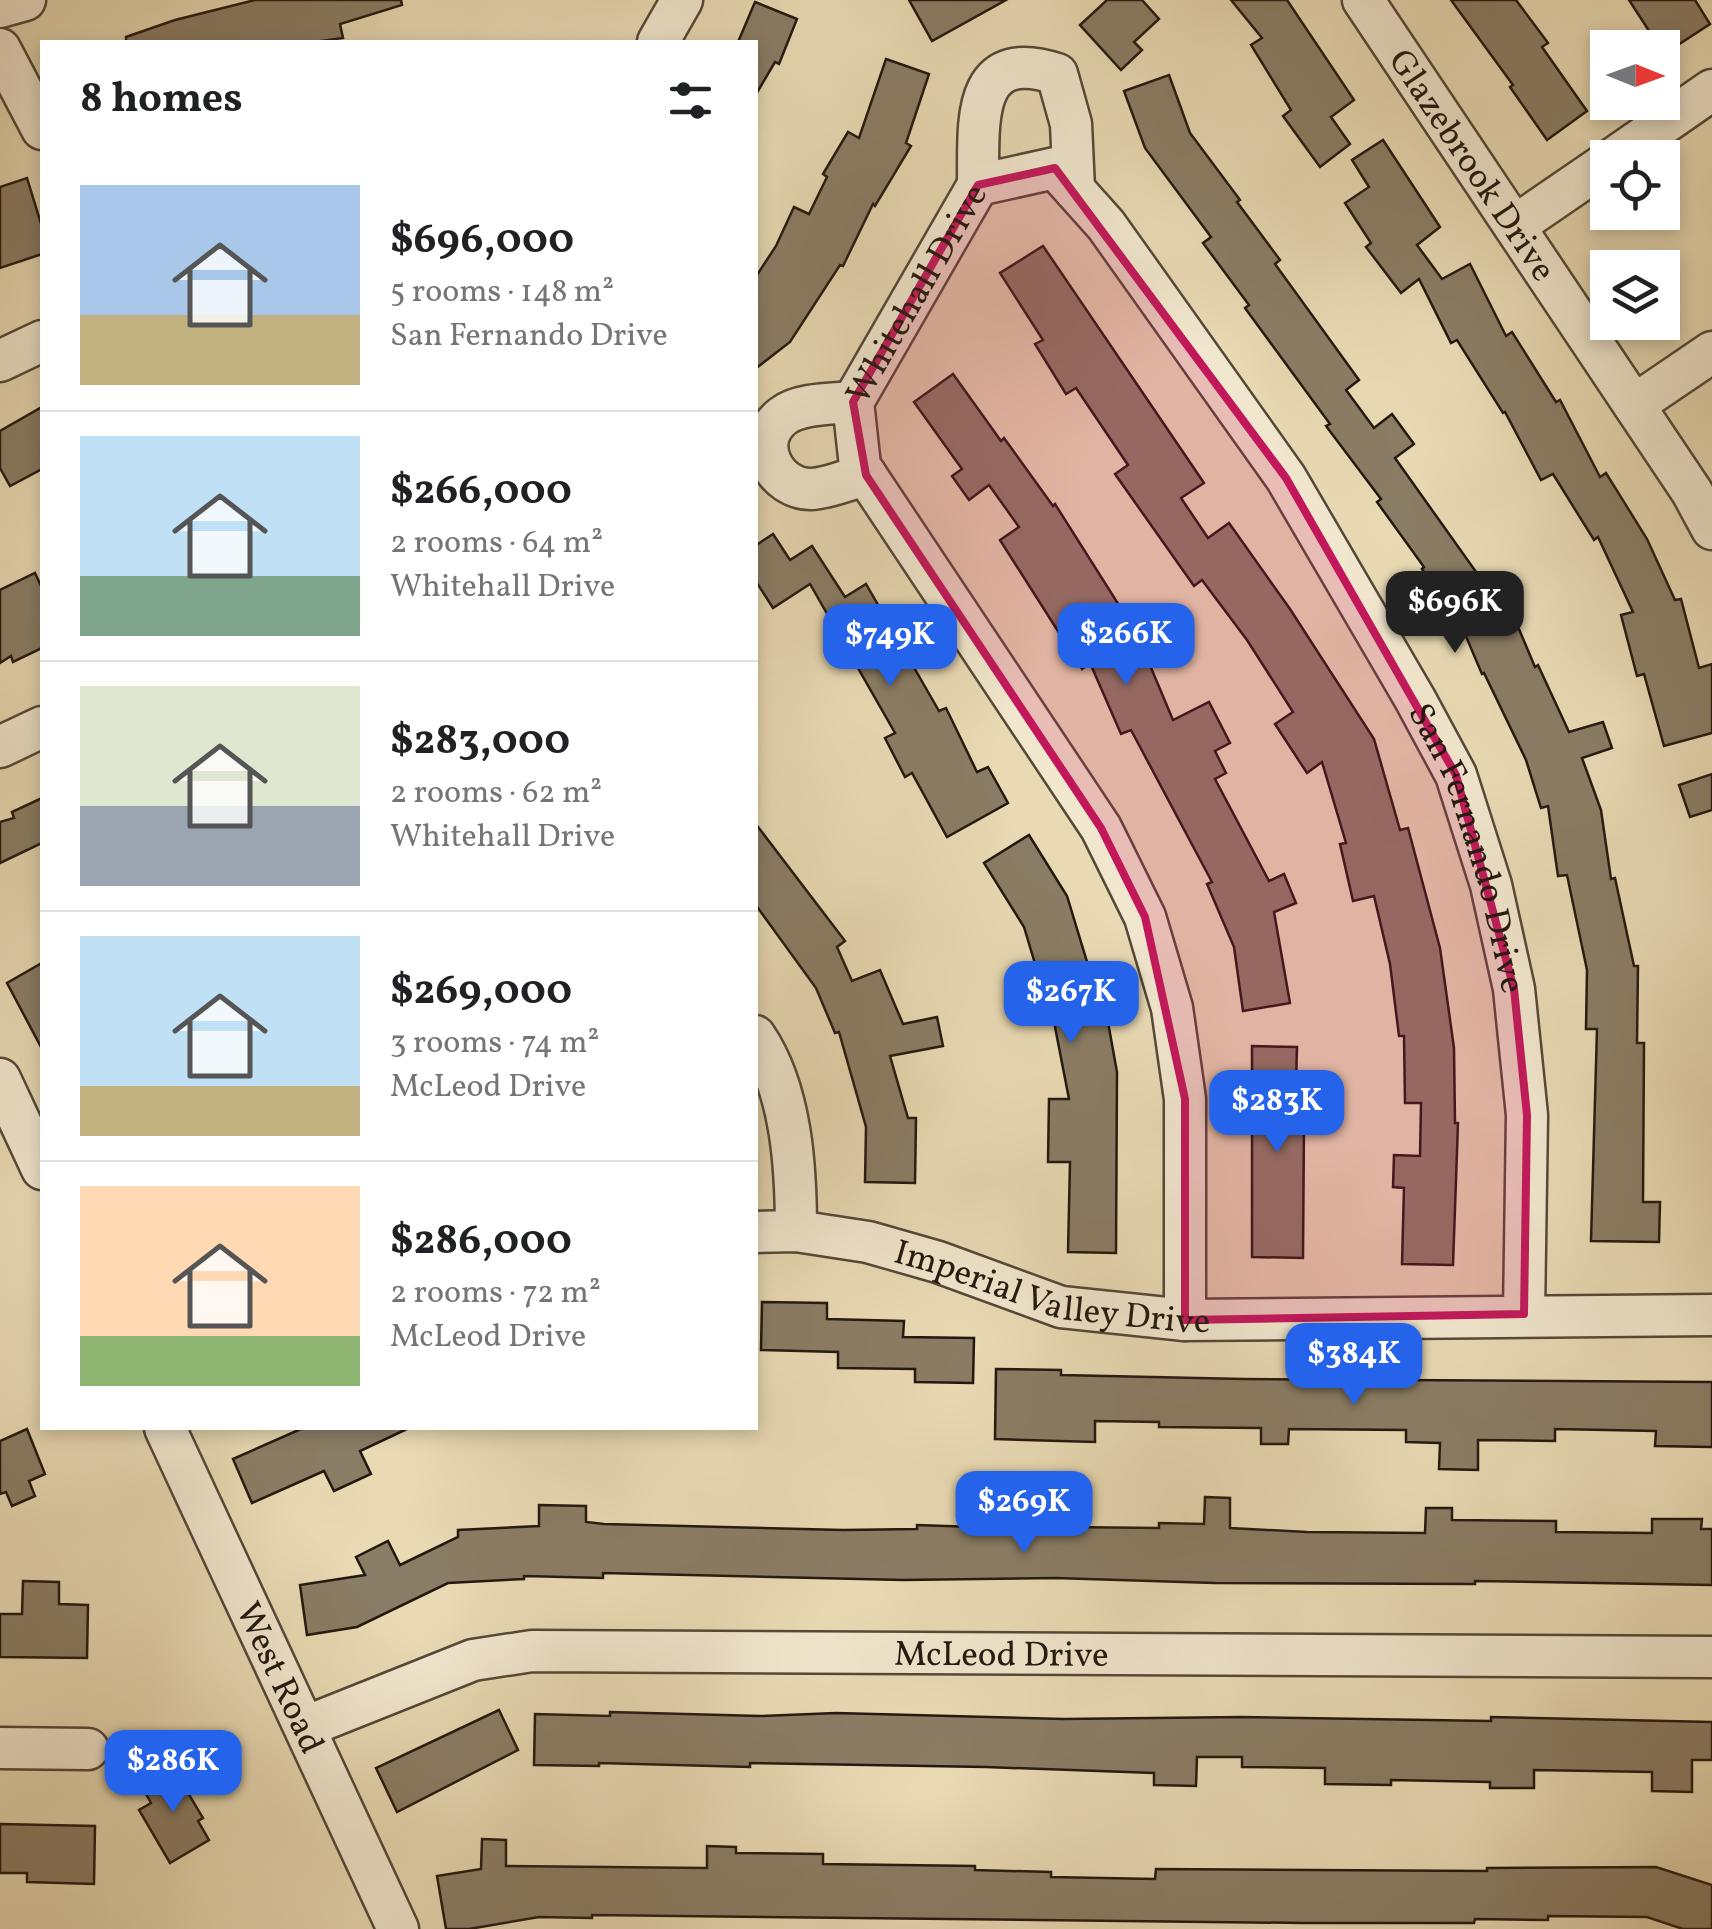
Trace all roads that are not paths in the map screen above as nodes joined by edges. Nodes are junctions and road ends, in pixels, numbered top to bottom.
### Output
1 (26, 0) edge
2 (682, 0) edge
3 (1363, 0) edge
4 (0, 8) edge
5 (659, 40) edge
6 (0, 49) edge
7 (1712, 90) edge
8 (40, 125) edge
9 (1640, 140) edge
10 (1590, 175) edge
11 (978, 184) junction
12 (1074, 189) junction
13 (1516, 226) junction
14 (1112, 234) joint
15 (40, 342) edge
16 (1712, 352) edge
17 (0, 361) edge
18 (853, 402) junction
19 (1634, 405) junction
20 (866, 475) junction
21 (1712, 529) edge
22 (40, 728) edge
23 (0, 747) edge
24 (758, 1043) edge
25 (0, 1079) edge
26 (40, 1164) edge
27 (758, 1232) edge
28 (796, 1232) junction
29 (1524, 1314) junction
30 (1712, 1315) edge
31 (1185, 1320) junction
32 (167, 1430) edge
33 (1712, 1657) edge
34 (305, 1727) junction
35 (0, 1748) edge
36 (88, 1749) dead end
37 (398, 1929) edge

1 - 4 street
2 - 5 street
3 - 13 street, Glazebrook Drive
6 - 8 street
7 - 9 street
10 - 13 street
11 - 12 street, Whitehall Drive
11 - 12 street
11 - 18 street, Whitehall Drive
12 - 14 street, Whitehall Drive
13 - 19 street, Glazebrook Drive
14 - 29 street, San Fernando Drive
15 - 17 street
16 - 19 street
18 - 20 street, Whitehall Drive
18 - 20 street
19 - 21 street, Glazebrook Drive
20 - 31 street, Whitehall Drive
22 - 23 street
24 - 28 street
25 - 26 street
27 - 28 street, Imperial Valley Drive
28 - 31 street, Imperial Valley Drive
29 - 30 street, Imperial Valley Drive
29 - 31 street, Imperial Valley Drive
32 - 34 street, West Road
33 - 34 street, McLeod Drive
34 - 37 street, West Road
35 - 36 street

